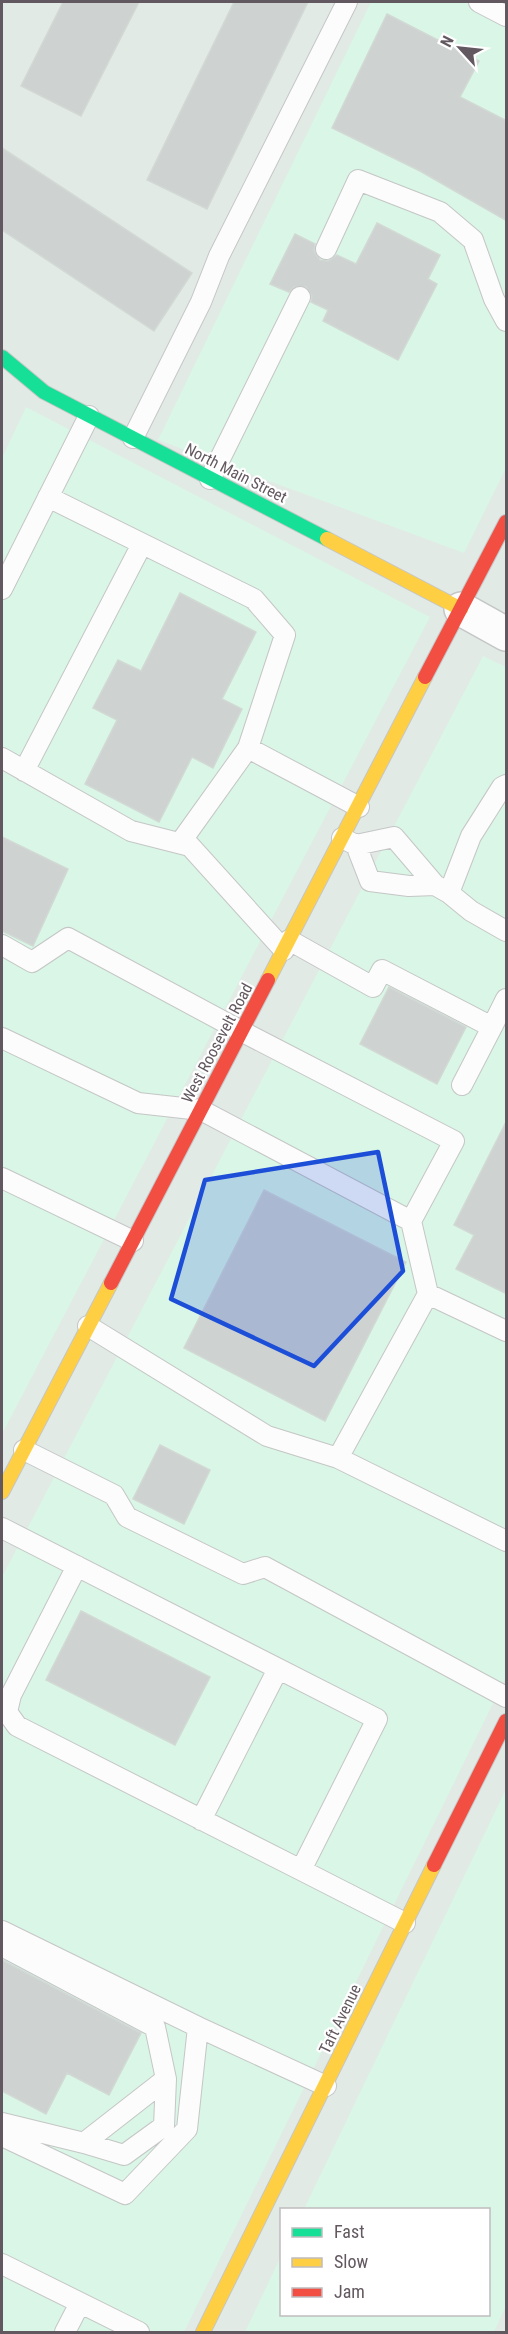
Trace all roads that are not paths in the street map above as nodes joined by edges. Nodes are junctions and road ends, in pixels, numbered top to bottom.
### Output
1 (347, 2) edge
2 (478, 2) edge
3 (507, 16) edge
4 (326, 249) dead end
5 (300, 297) dead end
6 (500, 300) edge
7 (507, 321) edge
8 (2, 357) edge
9 (89, 416) junction
10 (133, 438) junction
11 (210, 478) junction
12 (48, 497) junction
13 (507, 522) edge
14 (142, 544) junction
15 (2, 589) edge
16 (461, 609) junction
17 (507, 634) edge
18 (249, 748) junction
19 (2, 758) edge
20 (24, 771) junction
21 (507, 785) edge
22 (507, 800) edge
23 (359, 807) junction
24 (487, 810) junction
25 (349, 842) junction
26 (180, 843) junction
27 (442, 889) junction
28 (507, 931) edge
29 (2, 945) edge
30 (287, 945) junction
31 (507, 999) edge
32 (492, 1027) junction
33 (242, 1032) junction
34 (2, 1038) edge
35 (462, 1085) dead end
36 (201, 1110) junction
37 (2, 1178) edge
38 (411, 1221) junction
39 (133, 1241) junction
40 (428, 1294) junction
41 (88, 1326) junction
42 (507, 1331) edge
43 (24, 1450) junction
44 (338, 1458) junction
45 (2, 1492) edge
46 (2, 1528) edge
47 (507, 1541) edge
48 (77, 1566) junction
49 (278, 1669) junction
50 (507, 1697) edge
51 (507, 1721) edge
52 (201, 1820) junction
53 (301, 1870) junction
54 (405, 1923) junction
55 (2, 1931) edge
56 (2, 1947) edge
57 (198, 2027) junction
58 (166, 2079) junction
59 (326, 2086) junction
60 (2, 2123) edge
61 (2, 2136) edge
62 (84, 2143) junction
63 (3, 2269) edge
64 (80, 2303) junction
65 (65, 2332) edge
66 (139, 2332) edge
67 (203, 2332) edge

1 - 10 lane
2 - 3 lane
4 - 6 lane
5 - 11 lane
6 - 7 lane
8 - 9 street, North Main Street
9 - 10 street, North Main Street
9 - 12 lane
10 - 11 street, North Main Street
11 - 16 street, North Main Street
12 - 14 lane
12 - 15 lane
13 - 16 street, West Roosevelt Road
14 - 18 lane
14 - 20 lane
16 - 17 street
16 - 23 street, West Roosevelt Road
18 - 23 lane
18 - 26 lane
19 - 20 lane
20 - 26 lane
21 - 24 lane
22 - 24 lane
23 - 25 street, West Roosevelt Road
24 - 27 lane
25 - 27 lane
25 - 27 lane
25 - 30 street, West Roosevelt Road
26 - 30 lane
27 - 28 lane
29 - 33 lane
30 - 32 lane
30 - 33 street, West Roosevelt Road
31 - 32 lane
32 - 35 lane
33 - 36 street, West Roosevelt Road
33 - 38 lane
34 - 36 lane
36 - 38 lane
36 - 39 street, West Roosevelt Road
37 - 39 lane
38 - 40 lane
39 - 41 street, West Roosevelt Road
40 - 42 lane
40 - 44 lane
41 - 43 street, West Roosevelt Road
41 - 44 lane
43 - 45 street, West Roosevelt Road
43 - 50 lane
44 - 47 lane
46 - 48 lane
48 - 49 lane
48 - 52 lane
49 - 52 lane
49 - 53 lane
51 - 54 street, Taft Avenue
52 - 53 lane
53 - 54 lane
54 - 59 street, Taft Avenue
55 - 57 lane
56 - 58 lane
57 - 59 lane
57 - 61 lane
58 - 62 lane
58 - 62 lane
59 - 67 street, Taft Avenue
60 - 62 lane
63 - 64 lane
64 - 65 lane
64 - 66 lane

